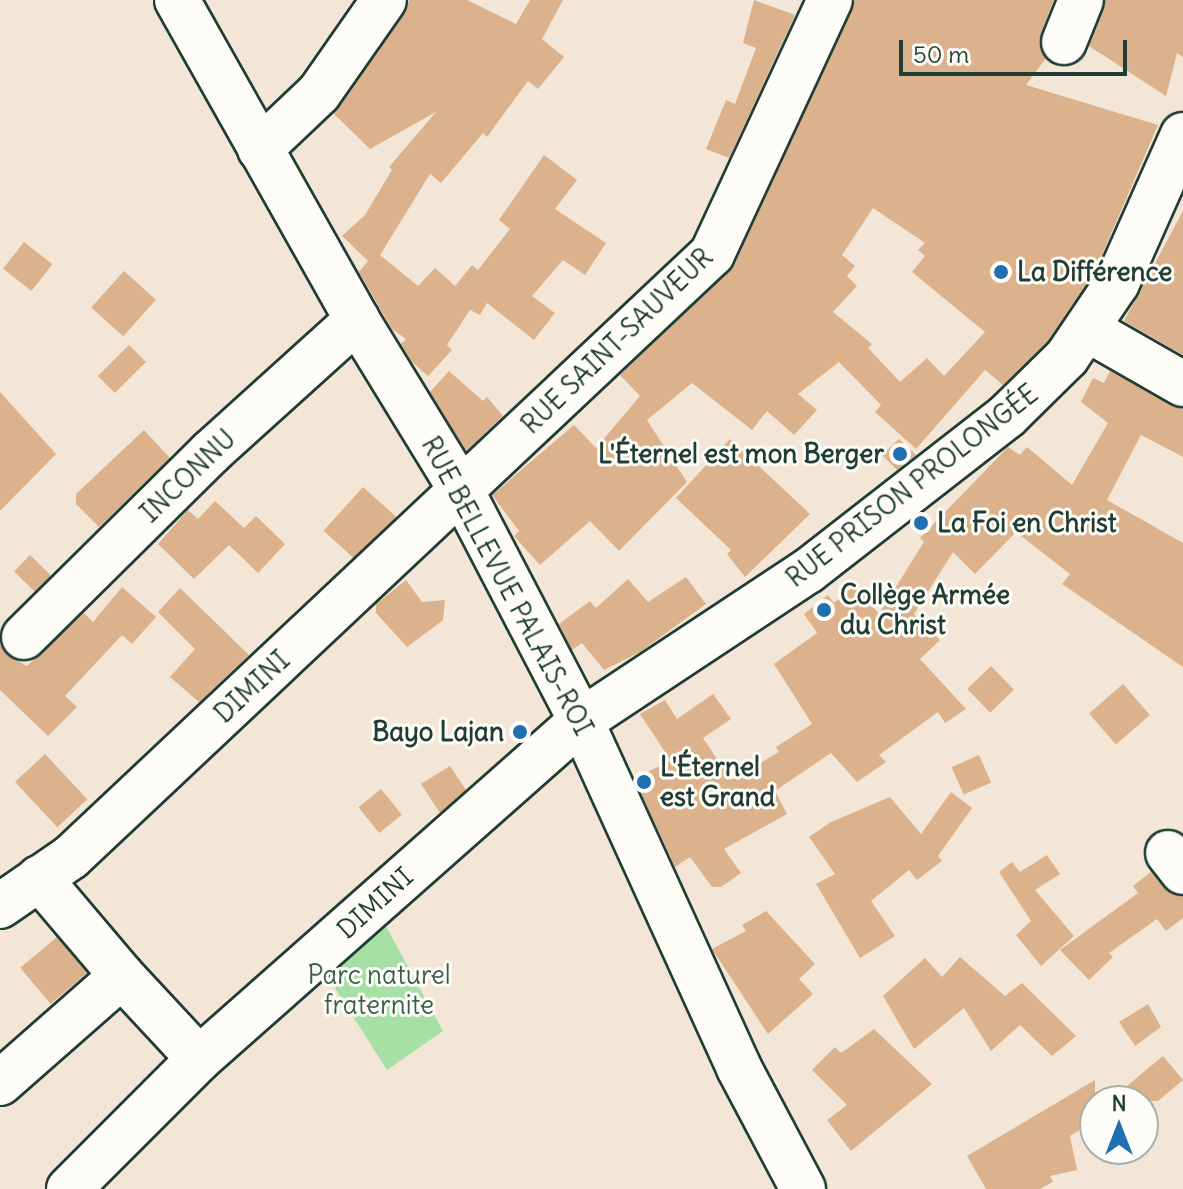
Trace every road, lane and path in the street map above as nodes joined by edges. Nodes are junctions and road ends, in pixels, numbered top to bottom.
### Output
1 (177, 0) edge
2 (384, 0) edge
3 (830, 0) edge
4 (1081, 0) edge
5 (1064, 42) dead end
6 (1183, 135) edge
7 (260, 149) junction
8 (357, 320) junction
9 (1087, 329) junction
10 (1183, 384) edge
11 (461, 490) junction
12 (24, 637) dead end
13 (581, 721) junction
14 (39, 878) junction
15 (0, 906) edge
16 (122, 976) junction
17 (199, 1059) junction
18 (0, 1083) edge
19 (69, 1189) edge
20 (803, 1189) edge

1 - 7 street, RUE BELLEVUE PALAIS-ROI
2 - 7 street
3 - 11 street, RUE SAINT-SAUVEUR
4 - 5 street
6 - 9 street, RUE PRISON PROLONGÉE
7 - 8 street, RUE BELLEVUE PALAIS-ROI
8 - 11 street, RUE BELLEVUE PALAIS-ROI
8 - 12 street, INCONNU
9 - 10 street
9 - 13 street, RUE PRISON PROLONGÉE
11 - 13 street, RUE BELLEVUE PALAIS-ROI
11 - 14 street, DIMINI
13 - 17 street, DIMINI
13 - 20 street, RUE BELLEVUE PALAIS-ROI
14 - 15 street, DIMINI
14 - 16 street
16 - 17 street
16 - 18 street
17 - 19 street, DIMINI

